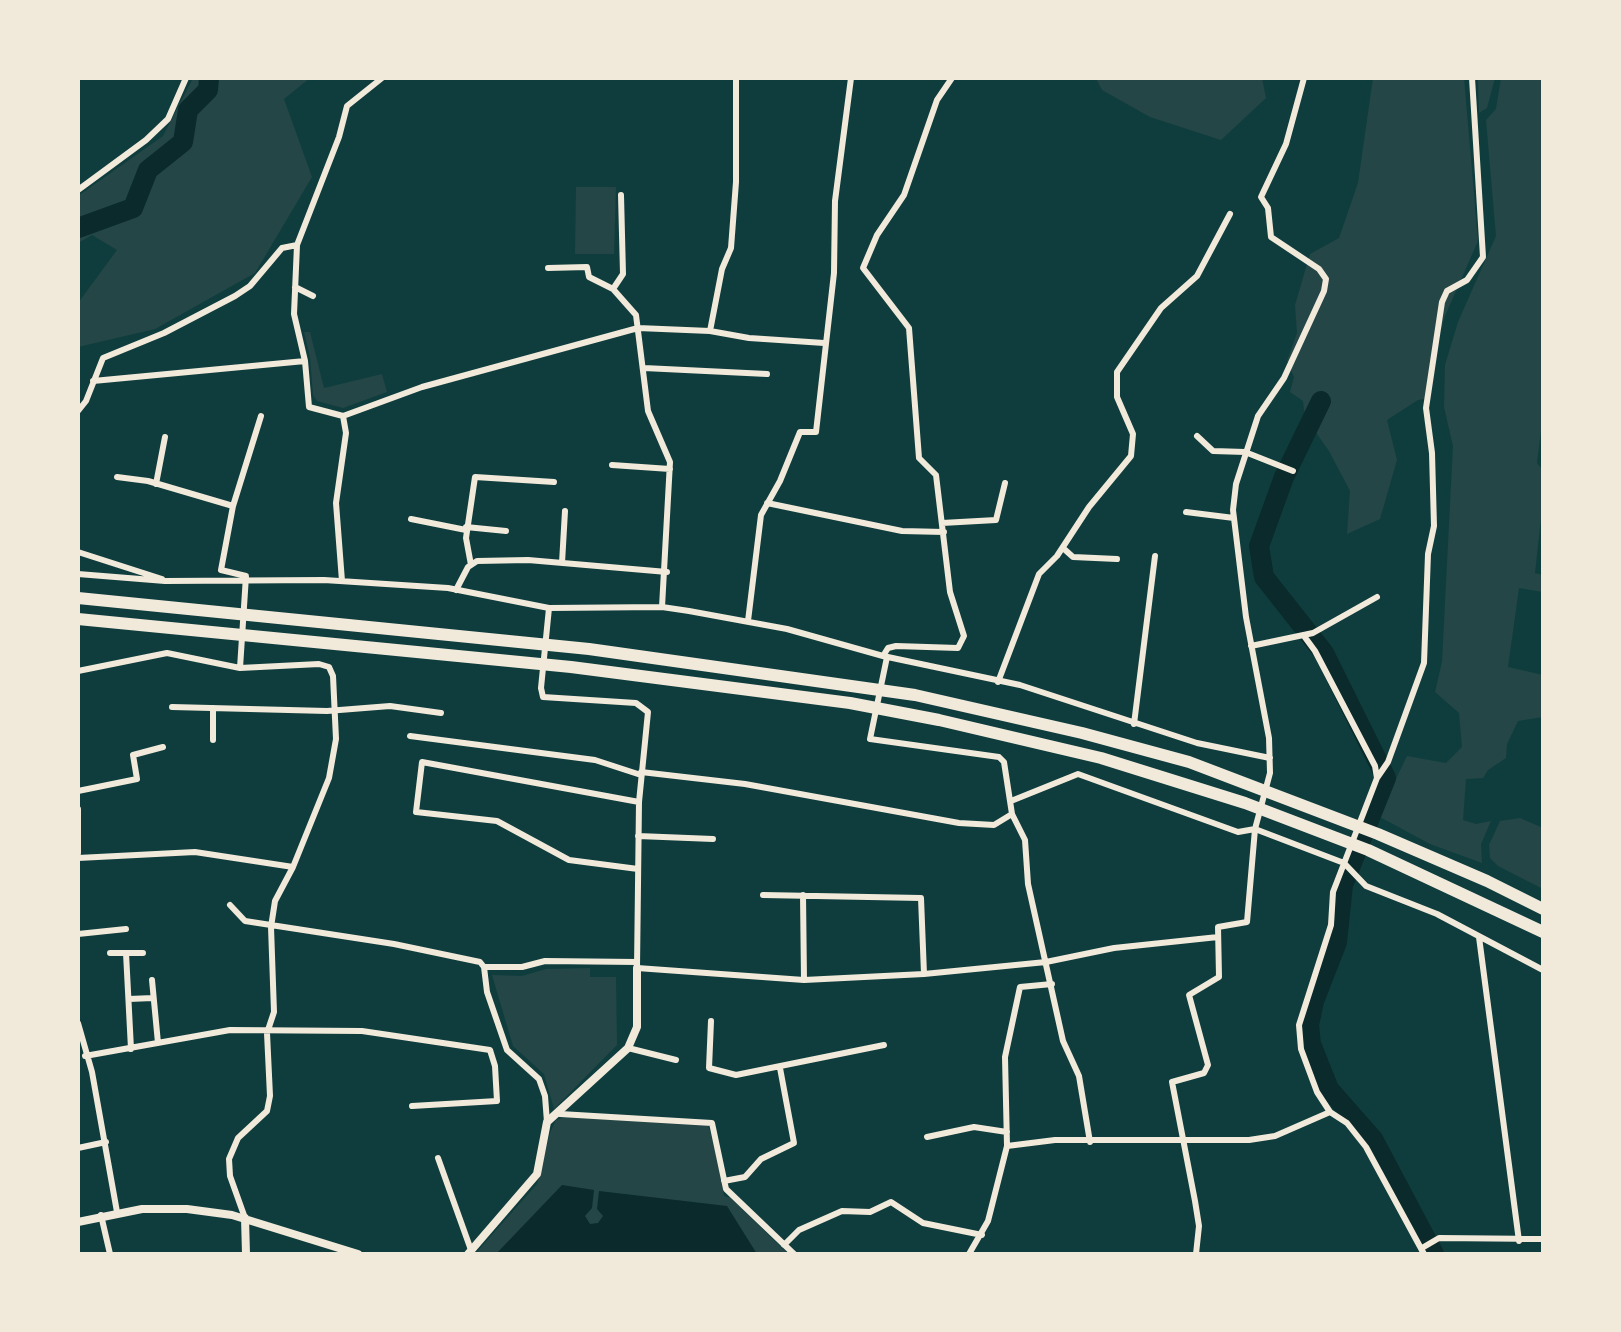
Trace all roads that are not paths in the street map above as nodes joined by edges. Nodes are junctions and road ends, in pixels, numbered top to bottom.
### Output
1 (186, 78) edge
2 (382, 78) edge
3 (736, 78) edge
4 (851, 78) edge
5 (952, 78) edge
6 (1304, 78) edge
7 (1472, 78) edge
8 (78, 190) edge
9 (621, 195) dead end
10 (1230, 214) dead end
11 (297, 245) junction
12 (548, 268) dead end
13 (295, 287) junction
14 (613, 289) junction
15 (313, 296) dead end
16 (638, 328) junction
17 (710, 331) junction
18 (824, 343) junction
19 (305, 361) junction
20 (644, 368) junction
21 (767, 374) dead end
22 (93, 381) junction
23 (78, 411) edge
24 (261, 416) dead end
25 (343, 416) junction
26 (1197, 436) dead end
27 (165, 437) dead end
28 (1245, 452) junction
29 (612, 465) dead end
30 (670, 469) junction
31 (1293, 471) dead end
32 (117, 477) dead end
33 (554, 482) dead end
34 (1005, 483) dead end
35 (156, 484) junction
36 (767, 503) junction
37 (233, 506) junction
38 (565, 511) dead end
39 (1186, 512) dead end
40 (1234, 518) junction
41 (411, 519) dead end
42 (942, 523) junction
43 (466, 528) junction
44 (506, 531) dead end
45 (944, 532) junction
46 (1063, 548) junction
47 (78, 552) edge
48 (1155, 556) dead end
49 (1117, 559) dead end
50 (562, 563) junction
51 (471, 565) junction
52 (667, 572) junction
53 (78, 575) edge
54 (165, 581) junction
55 (342, 581) junction
56 (247, 582) junction
57 (456, 590) junction
58 (1377, 597) dead end
59 (78, 598) edge
60 (662, 607) junction
61 (549, 608) junction
62 (78, 619) edge
63 (748, 621) junction
64 (1304, 636) junction
65 (1251, 646) junction
66 (885, 657) junction
67 (240, 664) junction
68 (78, 671) edge
69 (998, 682) junction
70 (172, 707) dead end
71 (213, 708) junction
72 (334, 708) junction
73 (441, 713) dead end
74 (1134, 724) junction
75 (410, 736) dead end
76 (213, 740) dead end
77 (163, 747) dead end
78 (1270, 758) junction
79 (641, 774) junction
80 (1378, 778) junction
81 (78, 791) edge
82 (1011, 801) junction
83 (639, 802) junction
84 (78, 809) edge
85 (1012, 814) junction
86 (1255, 829) junction
87 (638, 836) junction
88 (713, 839) dead end
89 (78, 856) edge
90 (1344, 863) junction
91 (293, 867) junction
92 (638, 869) junction
93 (763, 895) dead end
94 (803, 895) junction
95 (230, 905) dead end
96 (1543, 909) edge
97 (271, 927) junction
98 (126, 929) dead end
99 (1543, 932) edge
100 (78, 934) edge
101 (1218, 937) junction
102 (1479, 937) junction
103 (110, 953) dead end
104 (126, 953) junction
105 (143, 953) dead end
106 (1046, 962) junction
107 (637, 965) junction
108 (484, 967) junction
109 (1543, 970) edge
110 (924, 974) junction
111 (152, 980) dead end
112 (804, 980) junction
113 (1052, 984) junction
114 (153, 998) junction
115 (129, 999) junction
116 (711, 1021) dead end
117 (78, 1023) edge
118 (267, 1033) junction
119 (158, 1043) junction
120 (884, 1045) dead end
121 (628, 1048) junction
122 (131, 1049) junction
123 (490, 1050) junction
124 (507, 1050) junction
125 (85, 1056) junction
126 (676, 1060) dead end
127 (780, 1068) junction
128 (412, 1106) dead end
129 (1330, 1112) junction
130 (560, 1114) junction
131 (547, 1122) junction
132 (1007, 1132) junction
133 (927, 1137) dead end
134 (1182, 1141) junction
135 (106, 1142) junction
136 (1090, 1142) junction
137 (1007, 1146) junction
138 (78, 1148) edge
139 (438, 1158) dead end
140 (724, 1181) junction
141 (117, 1212) junction
142 (101, 1215) junction
143 (245, 1218) junction
144 (78, 1222) edge
145 (982, 1235) junction
146 (1543, 1239) edge
147 (1519, 1241) junction
148 (784, 1245) junction
149 (1423, 1250) edge
150 (470, 1252) edge
151 (110, 1254) edge
152 (246, 1254) edge
153 (358, 1254) edge
154 (794, 1254) edge
155 (969, 1254) edge
156 (1196, 1254) edge

1 - 8 street
2 - 11 street
3 - 17 street
4 - 18 street
5 - 42 street
6 - 28 street
7 - 80 street
9 - 14 street
10 - 46 street
11 - 13 street
11 - 22 street
12 - 14 street
13 - 15 street
13 - 19 street
14 - 16 street
16 - 17 street
16 - 20 street
16 - 25 street
17 - 18 street
18 - 36 street
19 - 22 street
19 - 25 street
20 - 21 street
20 - 30 street
22 - 23 street
24 - 37 street
25 - 55 street
26 - 28 street
27 - 35 street
28 - 31 street
28 - 40 street
29 - 30 street
30 - 52 street
32 - 35 street
33 - 43 street
34 - 42 street
35 - 37 street
36 - 45 street
36 - 63 street
37 - 56 street
38 - 50 street
39 - 40 street
40 - 65 street
41 - 43 street
42 - 45 street
43 - 44 street
43 - 51 street
45 - 66 street
46 - 49 street
46 - 69 street
47 - 54 street
48 - 74 street
50 - 51 street
50 - 52 street
51 - 57 street
52 - 60 street
53 - 54 street
54 - 56 street
55 - 56 street
55 - 57 street
56 - 67 street
57 - 61 street
58 - 64 street
59 - 96 highway
60 - 61 street
60 - 63 street
61 - 79 street
62 - 99 highway
63 - 66 street
64 - 65 street
64 - 80 street
65 - 78 street
66 - 69 street
66 - 82 street
67 - 68 street
67 - 72 street
69 - 74 street
70 - 71 street
71 - 72 street
71 - 76 street
72 - 73 street
72 - 91 street
74 - 78 street
75 - 79 street
77 - 81 street
78 - 86 street
79 - 83 street
79 - 85 street
80 - 90 street
82 - 85 street
82 - 86 street
83 - 87 street
83 - 92 street
84 - 89 street
85 - 106 street
86 - 90 street
86 - 101 street
87 - 88 street
87 - 92 street
89 - 91 street
90 - 102 street
90 - 129 street
91 - 97 street
92 - 107 street
93 - 94 street
94 - 110 street
94 - 112 street
95 - 97 street
97 - 108 street
97 - 118 street
98 - 100 street
101 - 106 street
101 - 134 street
102 - 109 street
102 - 147 street
103 - 104 street
104 - 105 street
104 - 115 street
106 - 110 street
106 - 113 street
107 - 108 street
107 - 112 street
107 - 121 street
108 - 124 street
110 - 112 street
111 - 114 street
113 - 132 street
113 - 136 street
114 - 115 street
114 - 119 street
115 - 122 street
116 - 127 street
117 - 125 street
118 - 119 street
118 - 123 street
118 - 143 street
119 - 122 street
120 - 127 street
121 - 126 street
121 - 130 street
122 - 125 street
123 - 124 street
123 - 128 street
124 - 131 street
125 - 135 street
127 - 140 street
129 - 134 street
129 - 149 street
130 - 131 street
130 - 140 street
131 - 150 street
132 - 133 street
132 - 137 street
134 - 136 street
134 - 156 street
135 - 138 street
135 - 141 street
136 - 137 street
137 - 145 street
139 - 150 street
140 - 148 street
141 - 142 street
141 - 143 street
142 - 144 street
142 - 151 street
143 - 152 street
143 - 153 street
145 - 148 street
145 - 155 street
146 - 147 street
147 - 149 street
148 - 154 street

